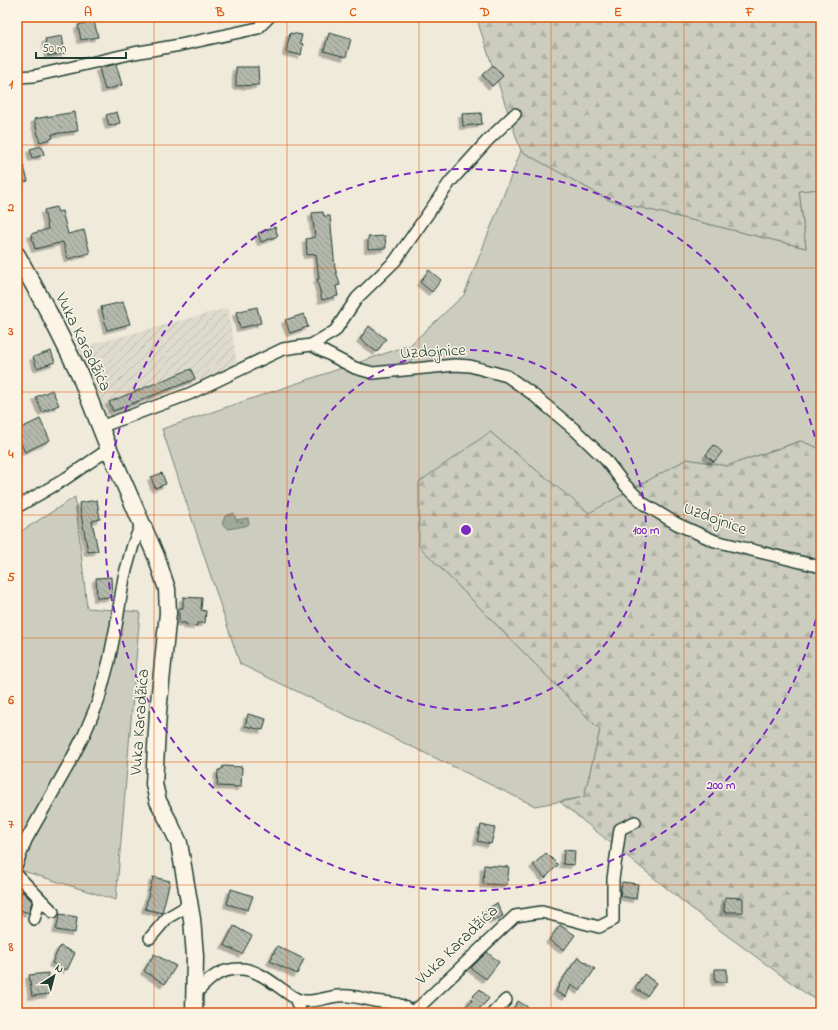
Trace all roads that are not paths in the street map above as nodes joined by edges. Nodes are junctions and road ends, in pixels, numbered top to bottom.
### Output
1 (269, 17) edge
2 (17, 77) edge
3 (515, 114) dead end
4 (17, 255) edge
5 (311, 344) junction
6 (100, 427) junction
7 (109, 449) junction
8 (17, 507) edge
9 (142, 522) junction
10 (821, 567) edge
11 (635, 822) dead end
12 (17, 864) edge
13 (17, 875) edge
14 (40, 899) junction
15 (189, 905) junction
16 (54, 912) dead end
17 (34, 919) dead end
18 (150, 938) dead end
19 (194, 995) junction
20 (295, 998) junction
21 (506, 1000) dead end
22 (411, 1012) edge
23 (194, 1013) edge
24 (301, 1013) edge
25 (493, 1013) edge

1 - 2 street
3 - 5 street
4 - 6 street, Vuka Karadžića
5 - 6 street
5 - 10 street, Uzdojnice
6 - 7 street, Vuka Karadžića
7 - 8 street
7 - 9 street, Vuka Karadžića
9 - 12 street
9 - 15 street, Vuka Karadžića
11 - 22 street, Vuka Karadžića
13 - 14 street
14 - 16 street
14 - 17 street
15 - 18 street
15 - 19 street, Vuka Karadžića
19 - 20 street, Vuka Karadžića
19 - 23 street, Vuka Karadžića
20 - 22 street, Vuka Karadžića
20 - 24 street
21 - 25 street

